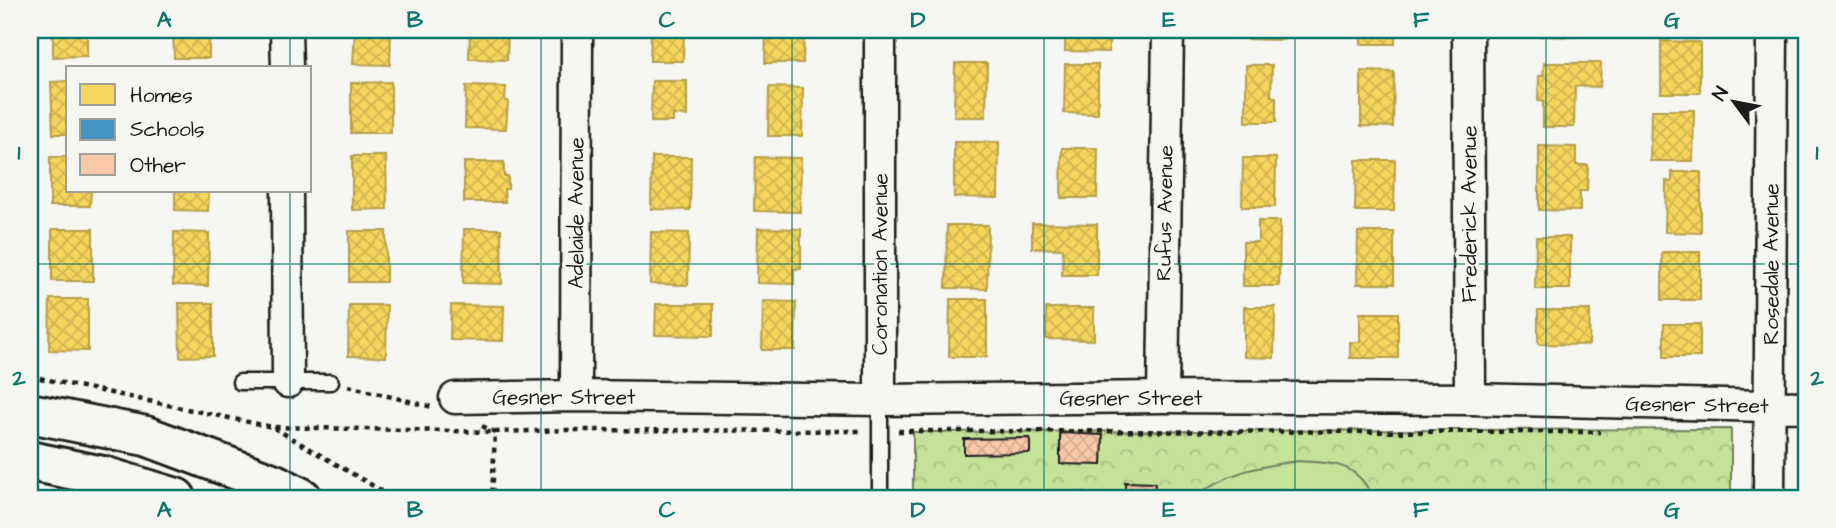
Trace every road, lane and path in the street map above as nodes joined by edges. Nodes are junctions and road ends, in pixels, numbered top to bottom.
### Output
1 (286, 30) edge
2 (577, 30) edge
3 (880, 30) edge
4 (1168, 30) edge
5 (1468, 30) edge
6 (1772, 30) edge
7 (287, 66) edge
8 (287, 192) edge
9 (240, 382) dead end
10 (288, 382) junction
11 (331, 382) dead end
12 (576, 396) junction
13 (1163, 397) junction
14 (455, 398) dead end
15 (1469, 399) junction
16 (880, 400) junction
17 (1770, 407) junction
18 (1806, 407) edge
19 (30, 413) edge
20 (272, 427) dead end
21 (30, 461) edge
22 (176, 498) edge
23 (302, 498) edge
24 (394, 498) edge
25 (880, 498) edge
26 (1769, 498) edge

1 - 7 street
2 - 12 street, Adelaide Avenue
3 - 16 street, Coronation Avenue
4 - 13 street, Rufus Avenue
5 - 15 street, Frederick Avenue
6 - 17 street, Rosedale Avenue
8 - 10 street
9 - 10 lane
10 - 11 lane
12 - 14 street, Gesner Street
12 - 16 street, Gesner Street
13 - 15 street, Gesner Street
13 - 16 street, Gesner Street
15 - 17 street, Gesner Street
16 - 25 lane, Coronation Avenue
17 - 18 street, Gesner Street
17 - 26 street, Rosedale Avenue
19 - 23 main road
20 - 24 path
21 - 22 main road

